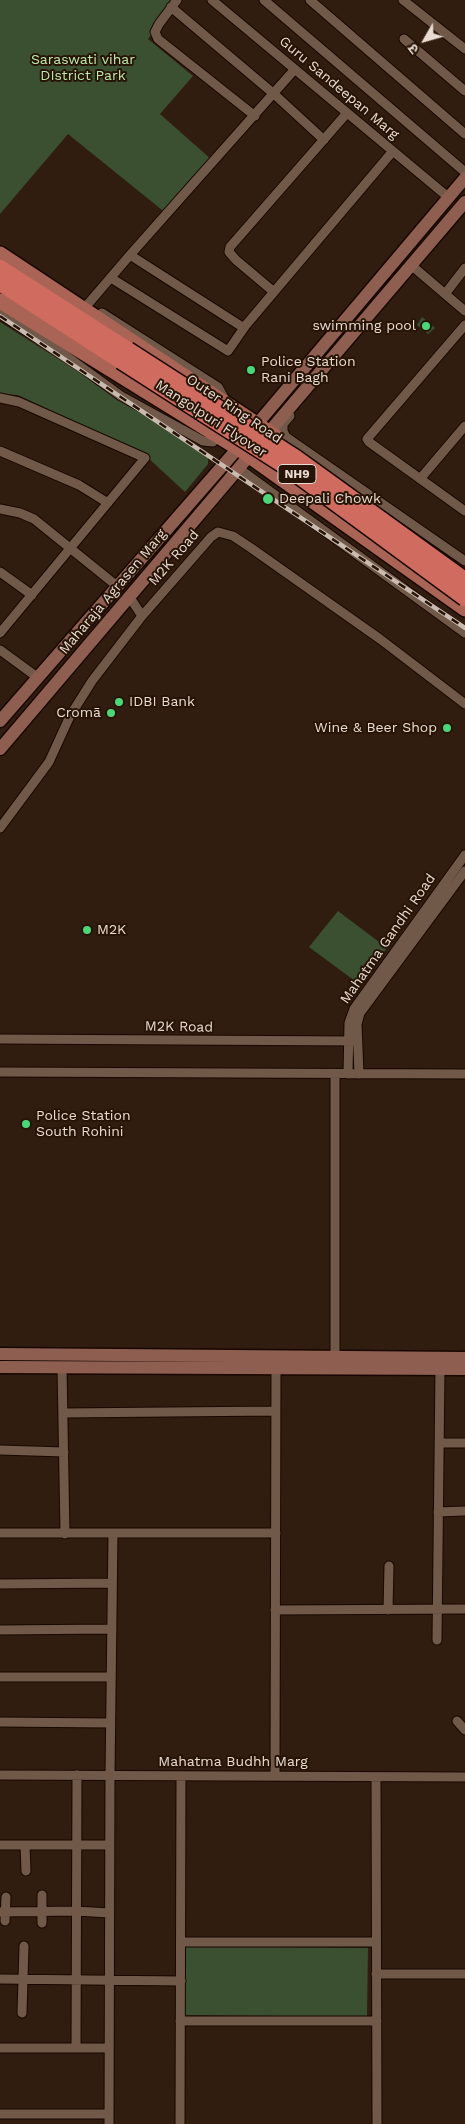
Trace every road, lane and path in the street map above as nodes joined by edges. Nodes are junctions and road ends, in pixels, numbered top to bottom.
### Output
1 (212, 0) edge
2 (264, 0) edge
3 (310, 0) edge
4 (403, 0) edge
5 (174, 4) edge
6 (404, 39) dead end
7 (465, 49) edge
8 (295, 70) junction
9 (465, 90) edge
10 (274, 94) junction
11 (347, 113) junction
12 (255, 116) junction
13 (465, 134) edge
14 (324, 140) junction
15 (393, 151) junction
16 (465, 172) edge
17 (465, 178) edge
18 (448, 197) junction
19 (465, 202) edge
20 (0, 249) edge
21 (0, 254) edge
22 (130, 255) junction
23 (411, 265) junction
24 (0, 268) edge
25 (465, 268) edge
26 (110, 278) junction
27 (0, 283) edge
28 (274, 292) junction
29 (445, 294) junction
30 (0, 301) edge
31 (88, 304) junction
32 (465, 312) edge
33 (0, 314) edge
34 (465, 325) edge
35 (244, 328) junction
36 (316, 375) junction
37 (298, 376) junction
38 (192, 381) junction
39 (307, 385) junction
40 (0, 398) edge
41 (227, 404) junction
42 (175, 408) junction
43 (465, 426) edge
44 (263, 428) junction
45 (218, 435) junction
46 (0, 451) edge
47 (244, 452) junction
48 (238, 468) junction
49 (420, 479) junction
50 (108, 503) junction
51 (0, 510) edge
52 (465, 511) edge
53 (173, 522) junction
54 (398, 522) junction
55 (184, 531) junction
56 (379, 548) junction
57 (70, 549) junction
58 (465, 562) edge
59 (465, 571) edge
60 (0, 572) edge
61 (465, 580) edge
62 (117, 586) junction
63 (32, 595) junction
64 (129, 596) junction
65 (465, 598) edge
66 (465, 609) edge
67 (142, 616) junction
68 (0, 632) edge
69 (465, 633) edge
70 (0, 650) edge
71 (37, 677) junction
72 (465, 704) edge
73 (0, 721) edge
74 (0, 750) edge
75 (0, 828) edge
76 (465, 856) edge
77 (465, 871) edge
78 (0, 1039) edge
79 (353, 1041) junction
80 (0, 1072) edge
81 (336, 1074) junction
82 (348, 1074) junction
83 (359, 1074) junction
84 (465, 1074) edge
85 (0, 1354) edge
86 (335, 1358) junction
87 (465, 1358) edge
88 (276, 1362) junction
89 (0, 1367) edge
90 (62, 1367) junction
91 (440, 1368) junction
92 (465, 1369) edge
93 (276, 1411) junction
94 (63, 1413) junction
95 (439, 1443) junction
96 (465, 1443) edge
97 (0, 1450) edge
98 (64, 1452) junction
99 (438, 1512) junction
100 (465, 1512) edge
101 (113, 1533) junction
102 (276, 1533) junction
103 (0, 1534) edge
104 (65, 1534) junction
105 (389, 1566) dead end
106 (112, 1583) junction
107 (0, 1584) edge
108 (465, 1609) edge
109 (275, 1610) junction
110 (388, 1610) junction
111 (438, 1610) junction
112 (112, 1629) junction
113 (0, 1630) edge
114 (437, 1640) dead end
115 (0, 1677) edge
116 (111, 1677) junction
117 (457, 1721) dead end
118 (0, 1722) edge
119 (110, 1723) junction
120 (465, 1730) edge
121 (0, 1775) edge
122 (77, 1775) junction
123 (110, 1776) junction
124 (181, 1776) junction
125 (275, 1776) junction
126 (376, 1777) junction
127 (465, 1777) edge
128 (110, 1844) junction
129 (0, 1845) edge
130 (25, 1845) junction
131 (76, 1845) junction
132 (26, 1871) dead end
133 (42, 1895) dead end
134 (6, 1897) dead end
135 (42, 1911) junction
136 (76, 1911) junction
137 (109, 1913) junction
138 (4, 1915) edge
139 (42, 1922) dead end
140 (181, 1942) junction
141 (376, 1942) junction
142 (24, 1946) dead end
143 (376, 1974) junction
144 (465, 1974) edge
145 (0, 1979) edge
146 (23, 1979) junction
147 (76, 1980) junction
148 (109, 1980) junction
149 (180, 1981) junction
150 (22, 2013) dead end
151 (180, 2020) junction
152 (376, 2022) junction
153 (0, 2048) edge
154 (76, 2048) junction
155 (109, 2048) junction
156 (0, 2114) edge
157 (109, 2114) junction
158 (109, 2124) edge
159 (180, 2124) edge
160 (377, 2124) edge

1 - 8 street, Guru Sandeepan Marg
2 - 16 street
3 - 13 street
4 - 7 street
5 - 10 street
5 - 12 street
6 - 9 street
8 - 10 street
8 - 11 street, Guru Sandeepan Marg
10 - 12 street
10 - 14 street
11 - 14 street
11 - 15 street, Guru Sandeepan Marg
12 - 22 street
14 - 28 street
15 - 18 street, Guru Sandeepan Marg
15 - 28 street
17 - 18 street
18 - 37 street
19 - 23 street
20 - 31 street
21 - 38 main road, Outer Ring Road
22 - 26 street
22 - 35 street
23 - 29 street
23 - 36 street
24 - 61 highway, Mangolpuri Flyover / NH9, bridge
25 - 29 street
26 - 31 street
26 - 35 street
27 - 65 highway, Mangolpuri Flyover / NH9, bridge
28 - 35 street
29 - 32 street
30 - 42 main road
31 - 41 street
33 - 45 street
34 - 49 street
36 - 39 street
36 - 58 street
37 - 39 street
37 - 44 street
38 - 41 main road, Outer Ring Road
38 - 42 main road
39 - 44 street
40 - 50 street
41 - 44 main road, Outer Ring Road
42 - 45 main road
43 - 49 street
44 - 54 main road, Outer Ring Road
45 - 47 main road
46 - 50 street
47 - 48 street, Maharaja Agrasen Marg
47 - 53 street, Maharaja Agrasen Marg
47 - 56 main road
48 - 55 street, Maharaja Agrasen Marg
48 - 69 street
49 - 52 street
50 - 57 street
51 - 57 street
53 - 55 street
53 - 62 street, Maharaja Agrasen Marg
54 - 56 main road
54 - 59 main road, Outer Ring Road
55 - 64 street, Maharaja Agrasen Marg
56 - 66 main road
57 - 62 street
57 - 63 street
60 - 63 street
62 - 71 street, Maharaja Agrasen Marg
63 - 68 street
64 - 67 street
64 - 74 street, Maharaja Agrasen Marg
67 - 72 street, M2K Road
67 - 75 street, M2K Road
70 - 71 street
71 - 73 street, Maharaja Agrasen Marg
76 - 79 street, Mahatma Gandhi Road
77 - 79 street, Mahatma Gandhi Road
78 - 79 street, M2K Road
79 - 82 street, Mahatma Gandhi Road
79 - 83 street, Mahatma Gandhi Road
80 - 81 street
81 - 82 street
81 - 86 street
82 - 83 street
83 - 84 street
85 - 88 street
86 - 87 street
86 - 88 street
88 - 90 street
88 - 91 street
88 - 93 street
89 - 90 street
90 - 94 street
91 - 92 street
91 - 95 street
93 - 94 street
93 - 102 street
94 - 98 street
95 - 96 street
95 - 99 street
97 - 98 street
98 - 104 street
99 - 100 street
99 - 111 street
101 - 102 street
101 - 104 street
101 - 106 street
102 - 109 street
103 - 104 street
105 - 110 street
106 - 107 street
106 - 112 street
108 - 111 street
109 - 110 street
109 - 125 street
110 - 111 street
111 - 114 street
112 - 113 street
112 - 116 street
115 - 116 street
116 - 119 street
117 - 120 street
118 - 119 street
119 - 123 street
121 - 122 street, Mahatma Budhh Marg
122 - 123 street, Mahatma Budhh Marg
122 - 131 street
123 - 124 street, Mahatma Budhh Marg
123 - 128 street
124 - 125 street, Mahatma Budhh Marg
124 - 140 street
125 - 126 street, Mahatma Budhh Marg
126 - 127 street, Mahatma Budhh Marg
126 - 141 street
128 - 131 street
128 - 137 street
129 - 130 street
130 - 131 street
130 - 132 street
131 - 136 street
133 - 135 street
134 - 138 street
135 - 136 street
135 - 138 street
135 - 139 street
136 - 137 street
136 - 147 street
137 - 148 street
140 - 141 street
140 - 149 street
141 - 143 street
142 - 146 street
143 - 144 street
143 - 152 street
145 - 146 street
146 - 147 street
146 - 150 street
147 - 148 street
147 - 154 street
148 - 149 street
148 - 155 street
149 - 151 street
151 - 152 street
151 - 159 street
152 - 160 street
153 - 154 street
154 - 155 street
155 - 157 street
156 - 157 street
157 - 158 street

